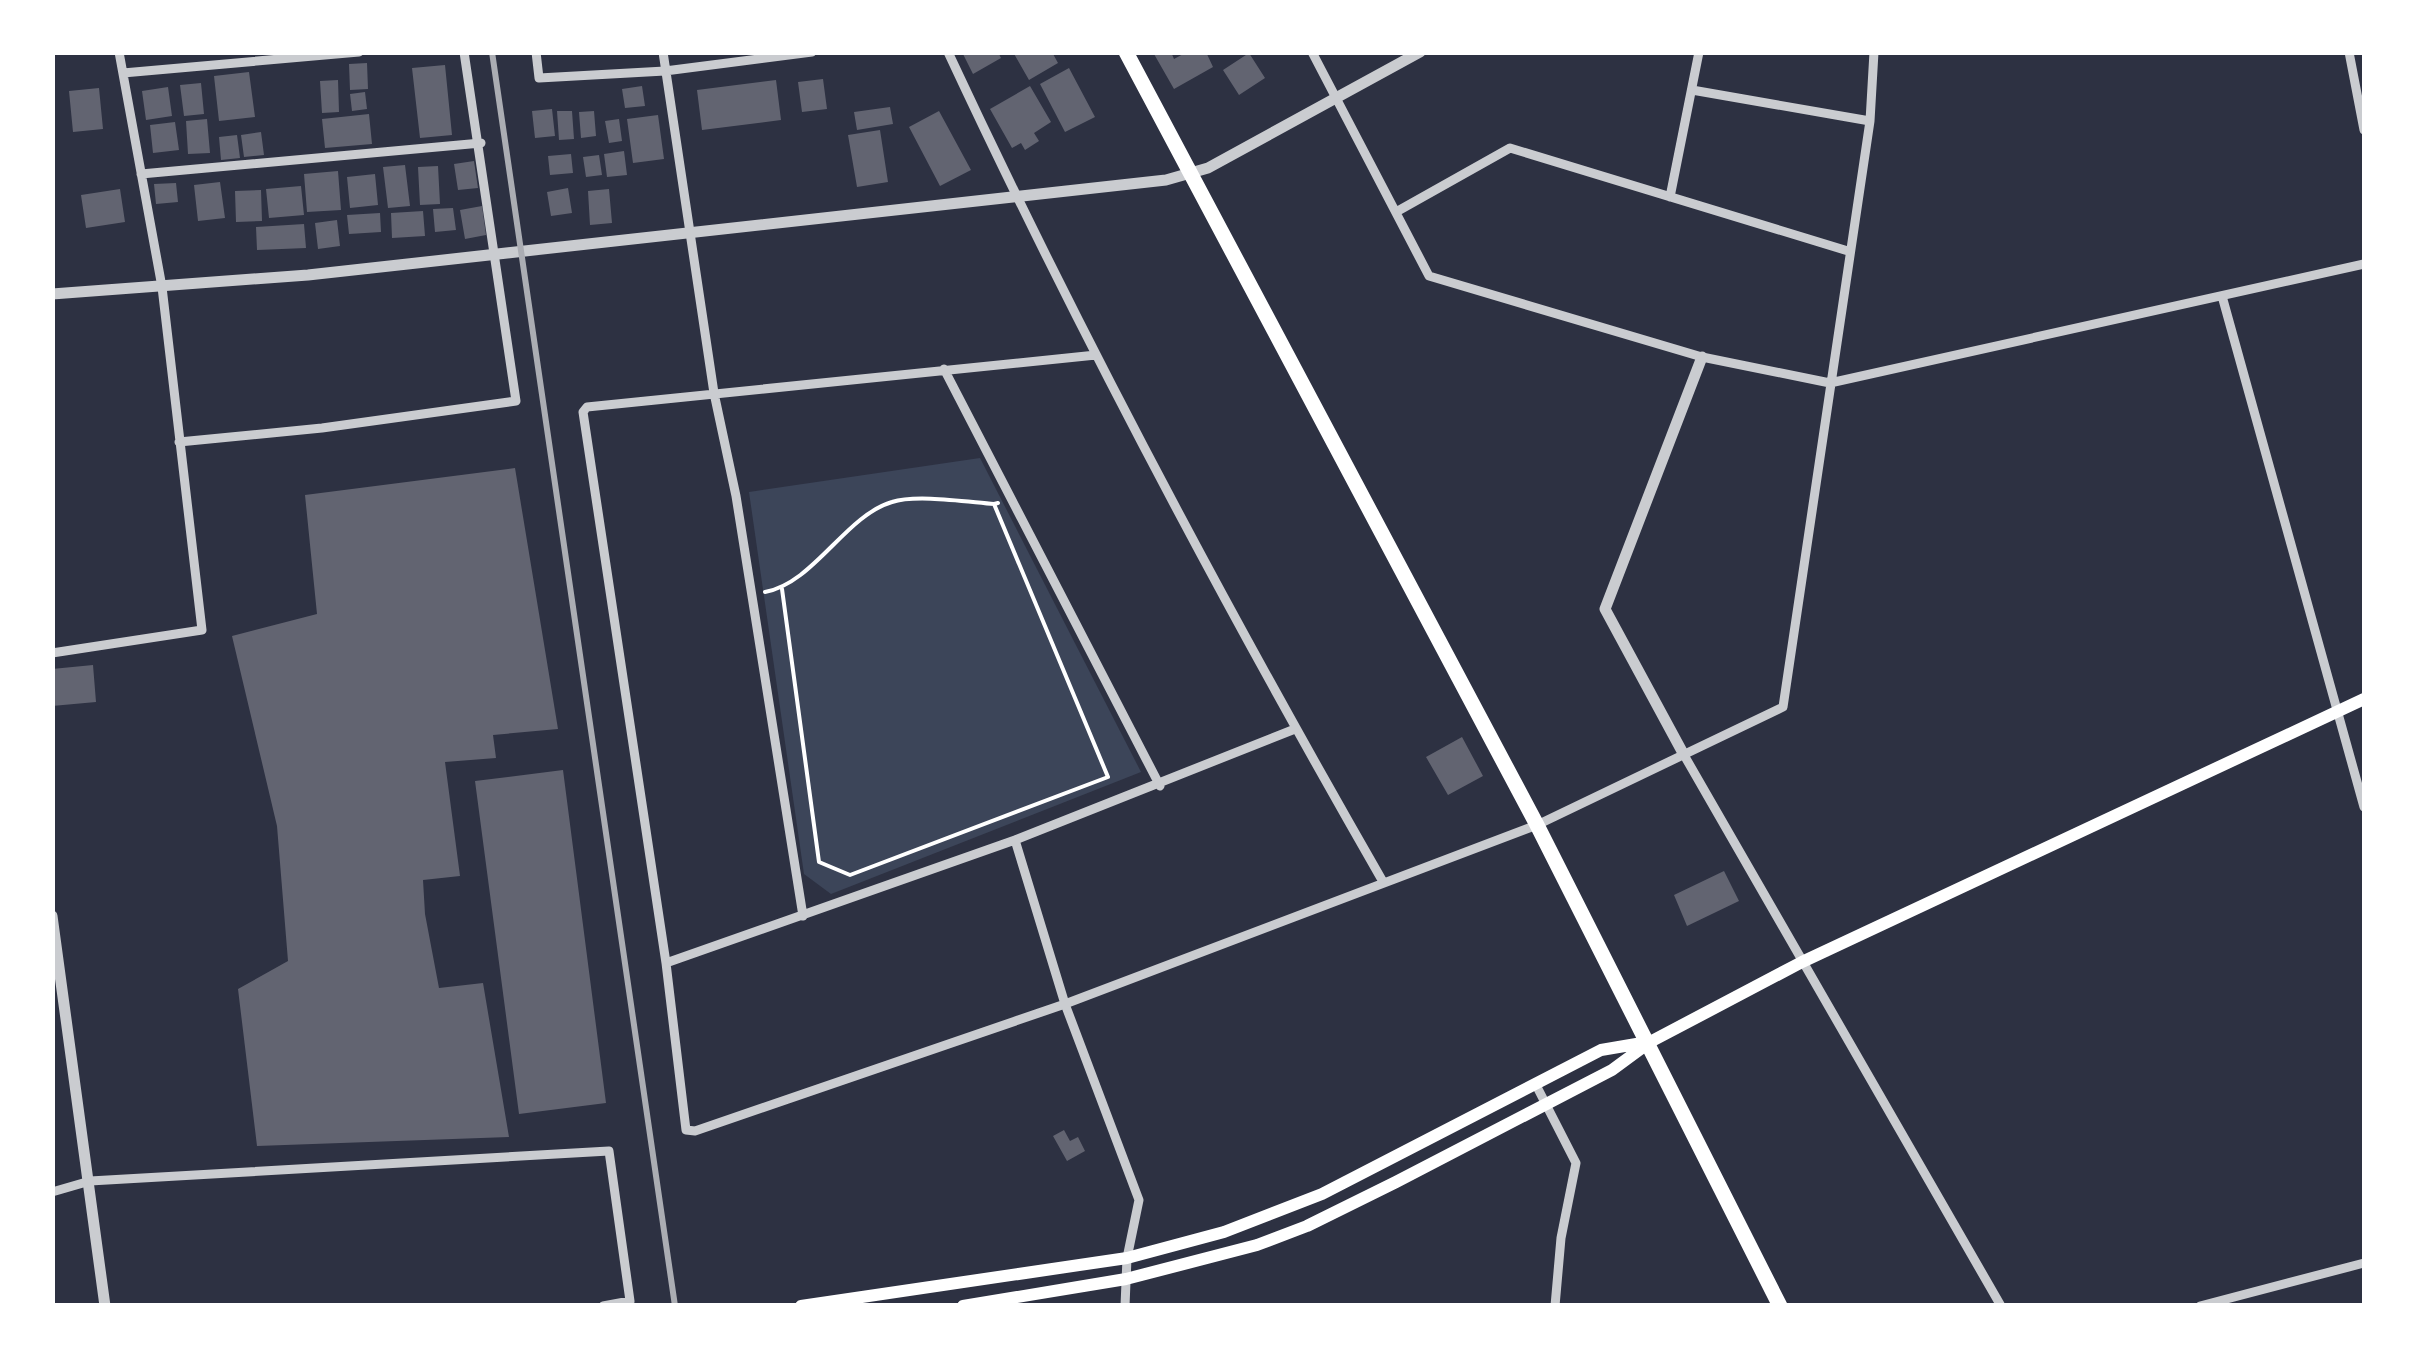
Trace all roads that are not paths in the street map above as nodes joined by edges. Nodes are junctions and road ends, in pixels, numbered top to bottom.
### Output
1 (119, 52) edge
2 (359, 52) edge
3 (464, 52) edge
4 (536, 52) edge
5 (663, 52) edge
6 (812, 52) edge
7 (948, 52) edge
8 (1126, 52) edge
9 (1312, 52) edge
10 (1420, 52) edge
11 (1699, 52) edge
12 (1874, 52) edge
13 (2349, 52) edge
14 (296, 55) edge
15 (666, 71) junction
16 (123, 74) junction
17 (1692, 90) junction
18 (1338, 101) junction
19 (1870, 121) junction
20 (2364, 130) edge
21 (480, 143) junction
22 (141, 174) junction
23 (1192, 174) junction
24 (1670, 198) junction
25 (1016, 199) junction
26 (1396, 212) junction
27 (691, 235) junction
28 (1848, 251) junction
29 (494, 254) junction
30 (2364, 264) edge
31 (162, 286) junction
32 (52, 294) edge
33 (2222, 296) junction
34 (1096, 355) junction
35 (1702, 357) junction
36 (944, 369) junction
37 (1830, 383) junction
38 (714, 393) junction
39 (179, 442) junction
40 (52, 654) edge
41 (2364, 699) edge
42 (2341, 710) junction
43 (1295, 729) junction
44 (1684, 755) junction
45 (1160, 786) junction
46 (2364, 806) edge
47 (1537, 825) junction
48 (1015, 840) junction
49 (1382, 880) junction
50 (52, 916) edge
51 (803, 916) junction
52 (666, 962) junction
53 (1802, 962) junction
54 (1065, 1004) junction
55 (1650, 1042) junction
56 (1535, 1083) junction
57 (1546, 1103) junction
58 (90, 1181) junction
59 (52, 1192) edge
60 (1127, 1258) junction
61 (2364, 1263) edge
62 (1126, 1279) junction
63 (105, 1306) edge
64 (603, 1306) edge
65 (801, 1306) edge
66 (963, 1306) edge
67 (1125, 1306) edge
68 (1555, 1306) edge
69 (1780, 1306) edge
70 (2000, 1306) edge
71 (2200, 1306) edge

1 - 16 street
2 - 14 street
3 - 21 street
4 - 15 street
5 - 15 street
6 - 15 street
7 - 25 street
8 - 23 main road
9 - 18 street
10 - 18 street
11 - 17 street
12 - 19 street
13 - 20 street
14 - 16 street
15 - 27 street
16 - 22 street
17 - 19 street
17 - 24 street
18 - 23 street
18 - 26 street
19 - 28 street
21 - 22 street
21 - 29 street
22 - 31 street
23 - 25 street
23 - 47 main road
24 - 26 street
24 - 28 street
25 - 27 street
25 - 34 street
26 - 35 street
27 - 29 street
27 - 38 street
28 - 37 street
29 - 31 street
29 - 39 street
30 - 33 street
31 - 32 street
31 - 39 street
33 - 37 street
33 - 42 street
34 - 36 street
34 - 43 street
35 - 37 street
35 - 44 street
36 - 38 street
36 - 45 street
37 - 44 street
38 - 51 street
38 - 52 street
39 - 40 street
41 - 42 main road
42 - 46 street
42 - 53 main road
43 - 45 street
43 - 49 street
44 - 47 street
44 - 53 street
45 - 48 street
47 - 49 street
47 - 55 main road
48 - 51 street
48 - 54 street
49 - 54 street
50 - 58 street
51 - 52 street
52 - 54 street
53 - 55 main road
53 - 70 street
54 - 60 street
55 - 56 main road
55 - 57 main road
55 - 69 main road
56 - 57 street
56 - 60 main road
57 - 62 main road
57 - 68 street
58 - 59 street
58 - 63 street
58 - 64 street
60 - 62 street
60 - 65 main road
61 - 71 street
62 - 66 main road
62 - 67 street

